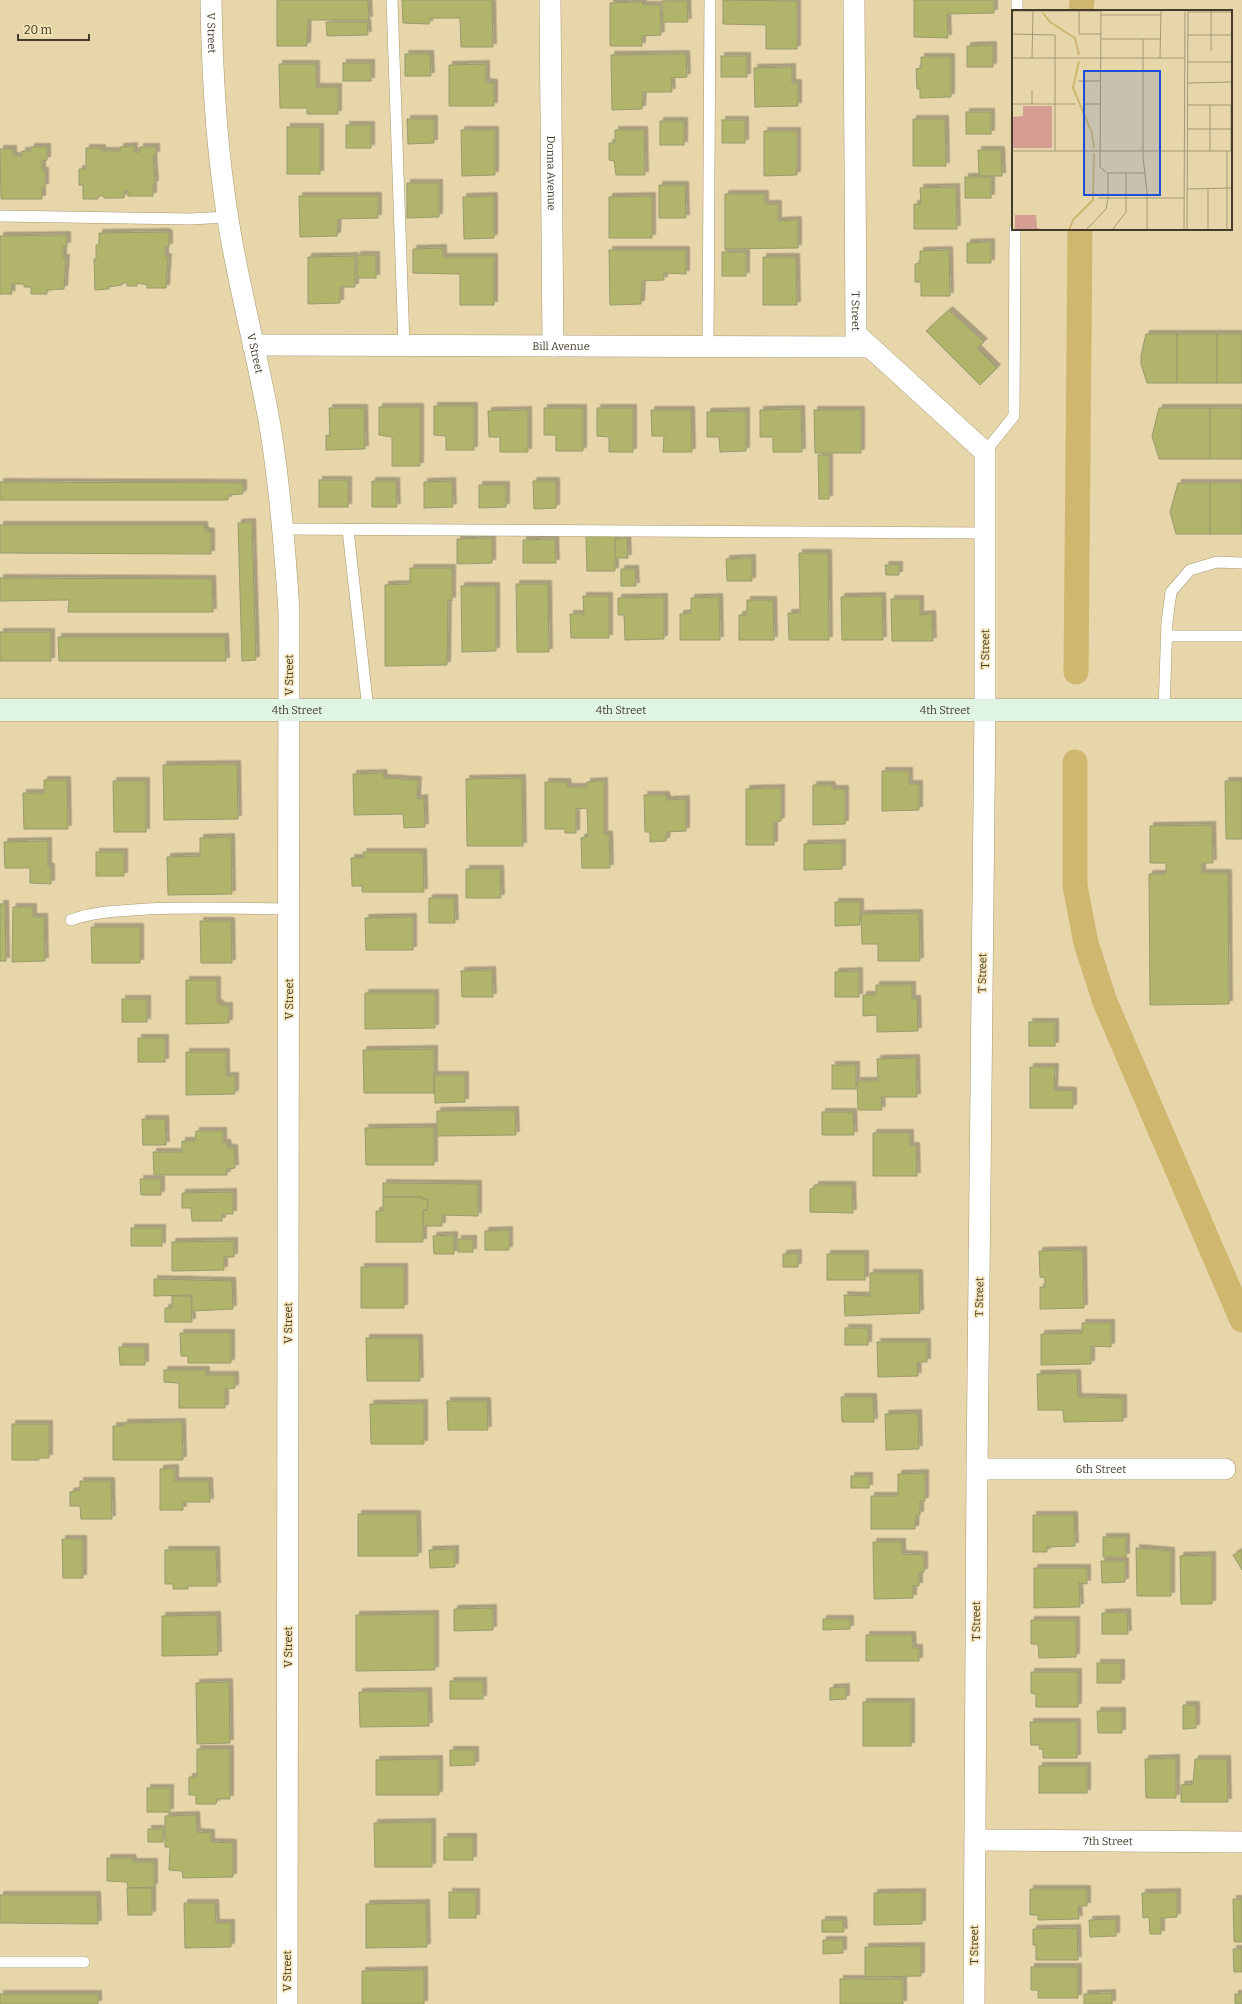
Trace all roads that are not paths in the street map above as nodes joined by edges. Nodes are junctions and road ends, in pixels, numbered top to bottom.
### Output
1 (211, 0) edge
2 (392, 0) edge
3 (550, 0) edge
4 (710, 0) edge
5 (854, 0) edge
6 (0, 216) edge
7 (228, 217) junction
8 (1015, 230) edge
9 (253, 345) junction
10 (404, 346) junction
11 (553, 346) junction
12 (708, 347) junction
13 (869, 347) junction
14 (985, 452) junction
15 (283, 529) junction
16 (348, 530) junction
17 (985, 532) junction
18 (1242, 563) edge
19 (1167, 636) junction
20 (1242, 636) edge
21 (985, 709) junction
22 (0, 710) edge
23 (290, 710) junction
24 (368, 710) junction
25 (1164, 710) junction
26 (1242, 710) edge
27 (289, 910) junction
28 (71, 920) dead end
29 (977, 1469) junction
30 (1225, 1469) dead end
31 (975, 1840) junction
32 (1242, 1842) edge
33 (0, 1962) edge
34 (84, 1962) dead end
35 (287, 2004) edge
36 (974, 2004) edge

1 - 7 street, V Street
2 - 10 lane
3 - 11 street, Donna Avenue
4 - 12 lane
5 - 13 street, T Street
6 - 7 lane
7 - 9 street, V Street
8 - 14 lane
9 - 10 street, Bill Avenue
9 - 15 street, V Street
10 - 11 street, Bill Avenue
11 - 12 street, Bill Avenue
12 - 13 street, Bill Avenue
13 - 14 street, T Street
14 - 17 street, T Street
15 - 16 lane
15 - 23 street, V Street
16 - 17 lane
16 - 24 lane
17 - 21 street, T Street
18 - 19 lane
19 - 20 lane
19 - 25 lane
21 - 24 street, 4th Street
21 - 25 street, 4th Street
21 - 29 street, T Street
22 - 23 street, 4th Street
23 - 24 street, 4th Street
23 - 27 street, V Street
25 - 26 street, 4th Street
27 - 28 lane
27 - 35 street, V Street
29 - 30 street, 6th Street
29 - 31 street, T Street
31 - 32 street, 7th Street
31 - 36 street, T Street
33 - 34 lane

